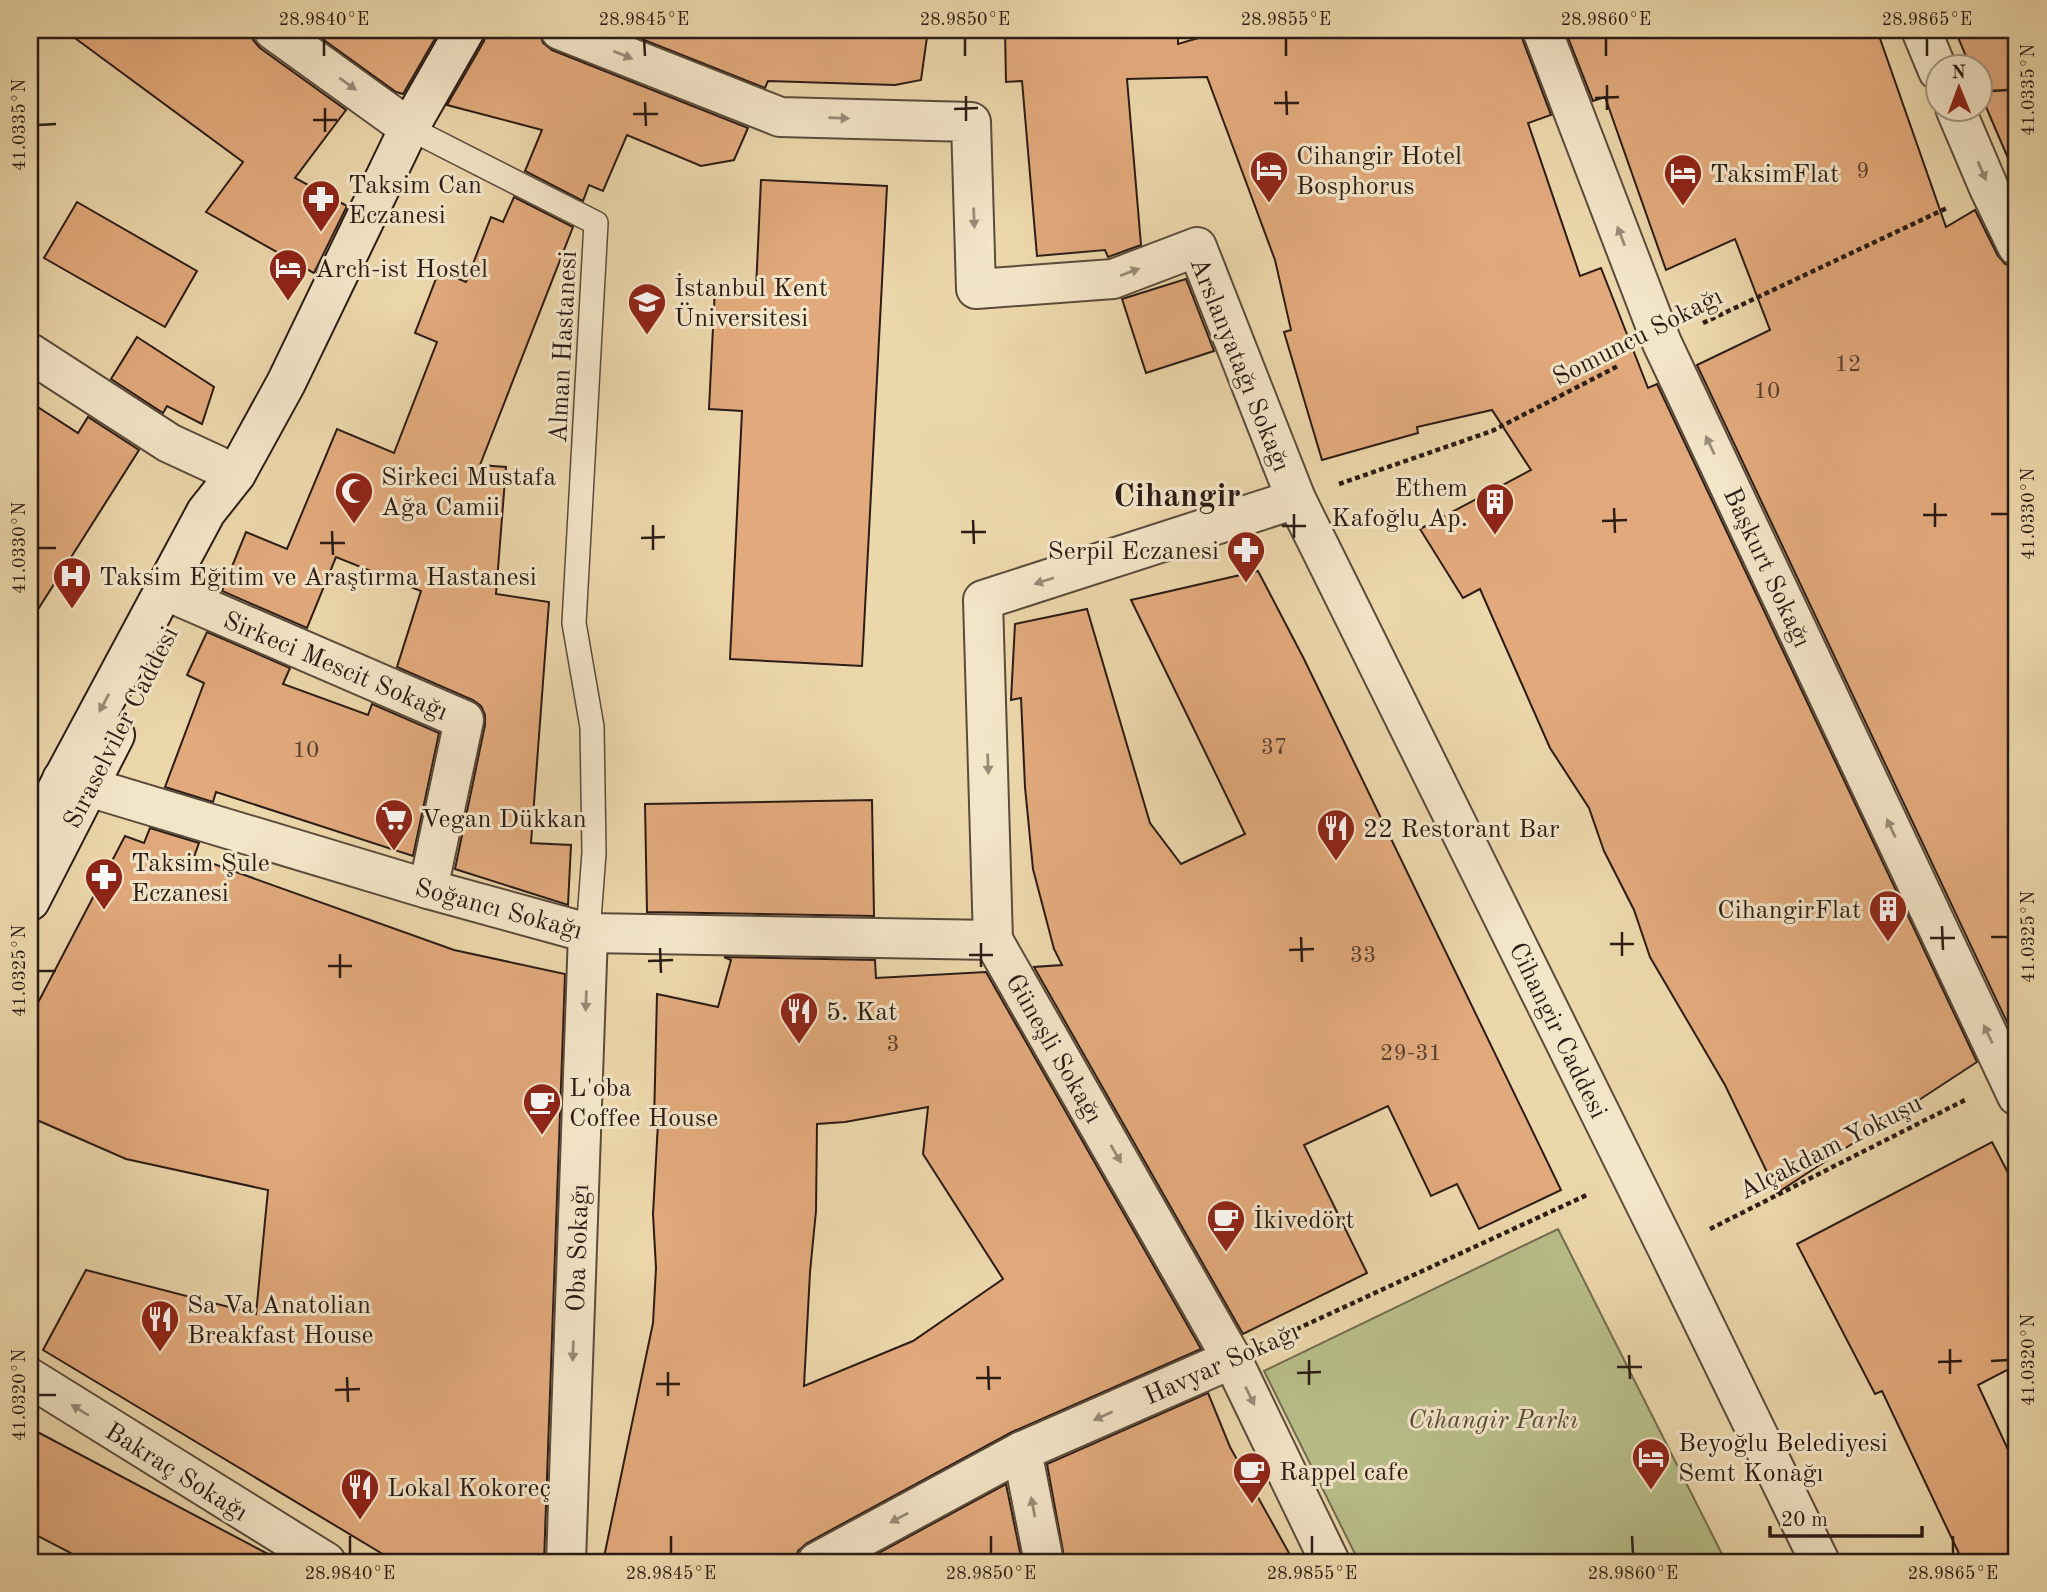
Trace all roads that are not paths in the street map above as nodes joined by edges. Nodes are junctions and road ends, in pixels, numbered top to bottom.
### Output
1 (273, 30) edge
2 (465, 30) edge
3 (560, 30) edge
4 (1542, 30) edge
5 (1921, 30) edge
6 (1930, 52) edge
7 (1961, 122) edge
8 (409, 128) junction
9 (2017, 246) edge
10 (30, 353) edge
11 (236, 474) junction
12 (1296, 499) junction
13 (175, 595) junction
14 (76, 783) junction
15 (30, 840) edge
16 (428, 889) junction
17 (30, 901) edge
18 (588, 933) junction
19 (993, 940) junction
20 (2013, 1087) edge
21 (1232, 1359) junction
22 (30, 1378) edge
23 (1022, 1451) junction
24 (274, 1550) edge
25 (326, 1562) edge
26 (566, 1562) edge
27 (817, 1562) edge
28 (1044, 1562) edge
29 (1331, 1562) edge
30 (1820, 1562) edge

1 -> 8 street
2 - 8 street, Sıraselviler Caddesi
3 -> 12 street, Arslanyatağı Sokağı
20 -> 4 street, Başkurt Sokağı
5 - 6 street
7 -> 9 street
8 - 11 street, Sıraselviler Caddesi
8 - 18 lane, Alman Hastanesi
10 - 11 street
11 - 13 street, Sıraselviler Caddesi
12 -> 19 street, Güneşli Sokağı
12 - 30 street, Cihangir Caddesi
13 - 14 street, Sıraselviler Caddesi
13 - 16 street, Sirkeci Mescit Sokağı
14 - 15 street, Sıraselviler Caddesi
14 - 16 street, Soğancı Sokağı
14 - 17 street, Sıraselviler Caddesi
16 - 18 street, Soğancı Sokağı
18 - 19 street, Soğancı Sokağı
18 -> 26 street, Oba Sokağı
19 -> 21 street, Güneşli Sokağı
21 -> 23 street, Havyar Sokağı
21 -> 29 street, Güneşli Sokağı
24 -> 22 street, Bakraç Sokağı
23 -> 27 street, Havyar Sokağı
28 -> 23 street
24 - 25 street, Bakraç Sokağı

